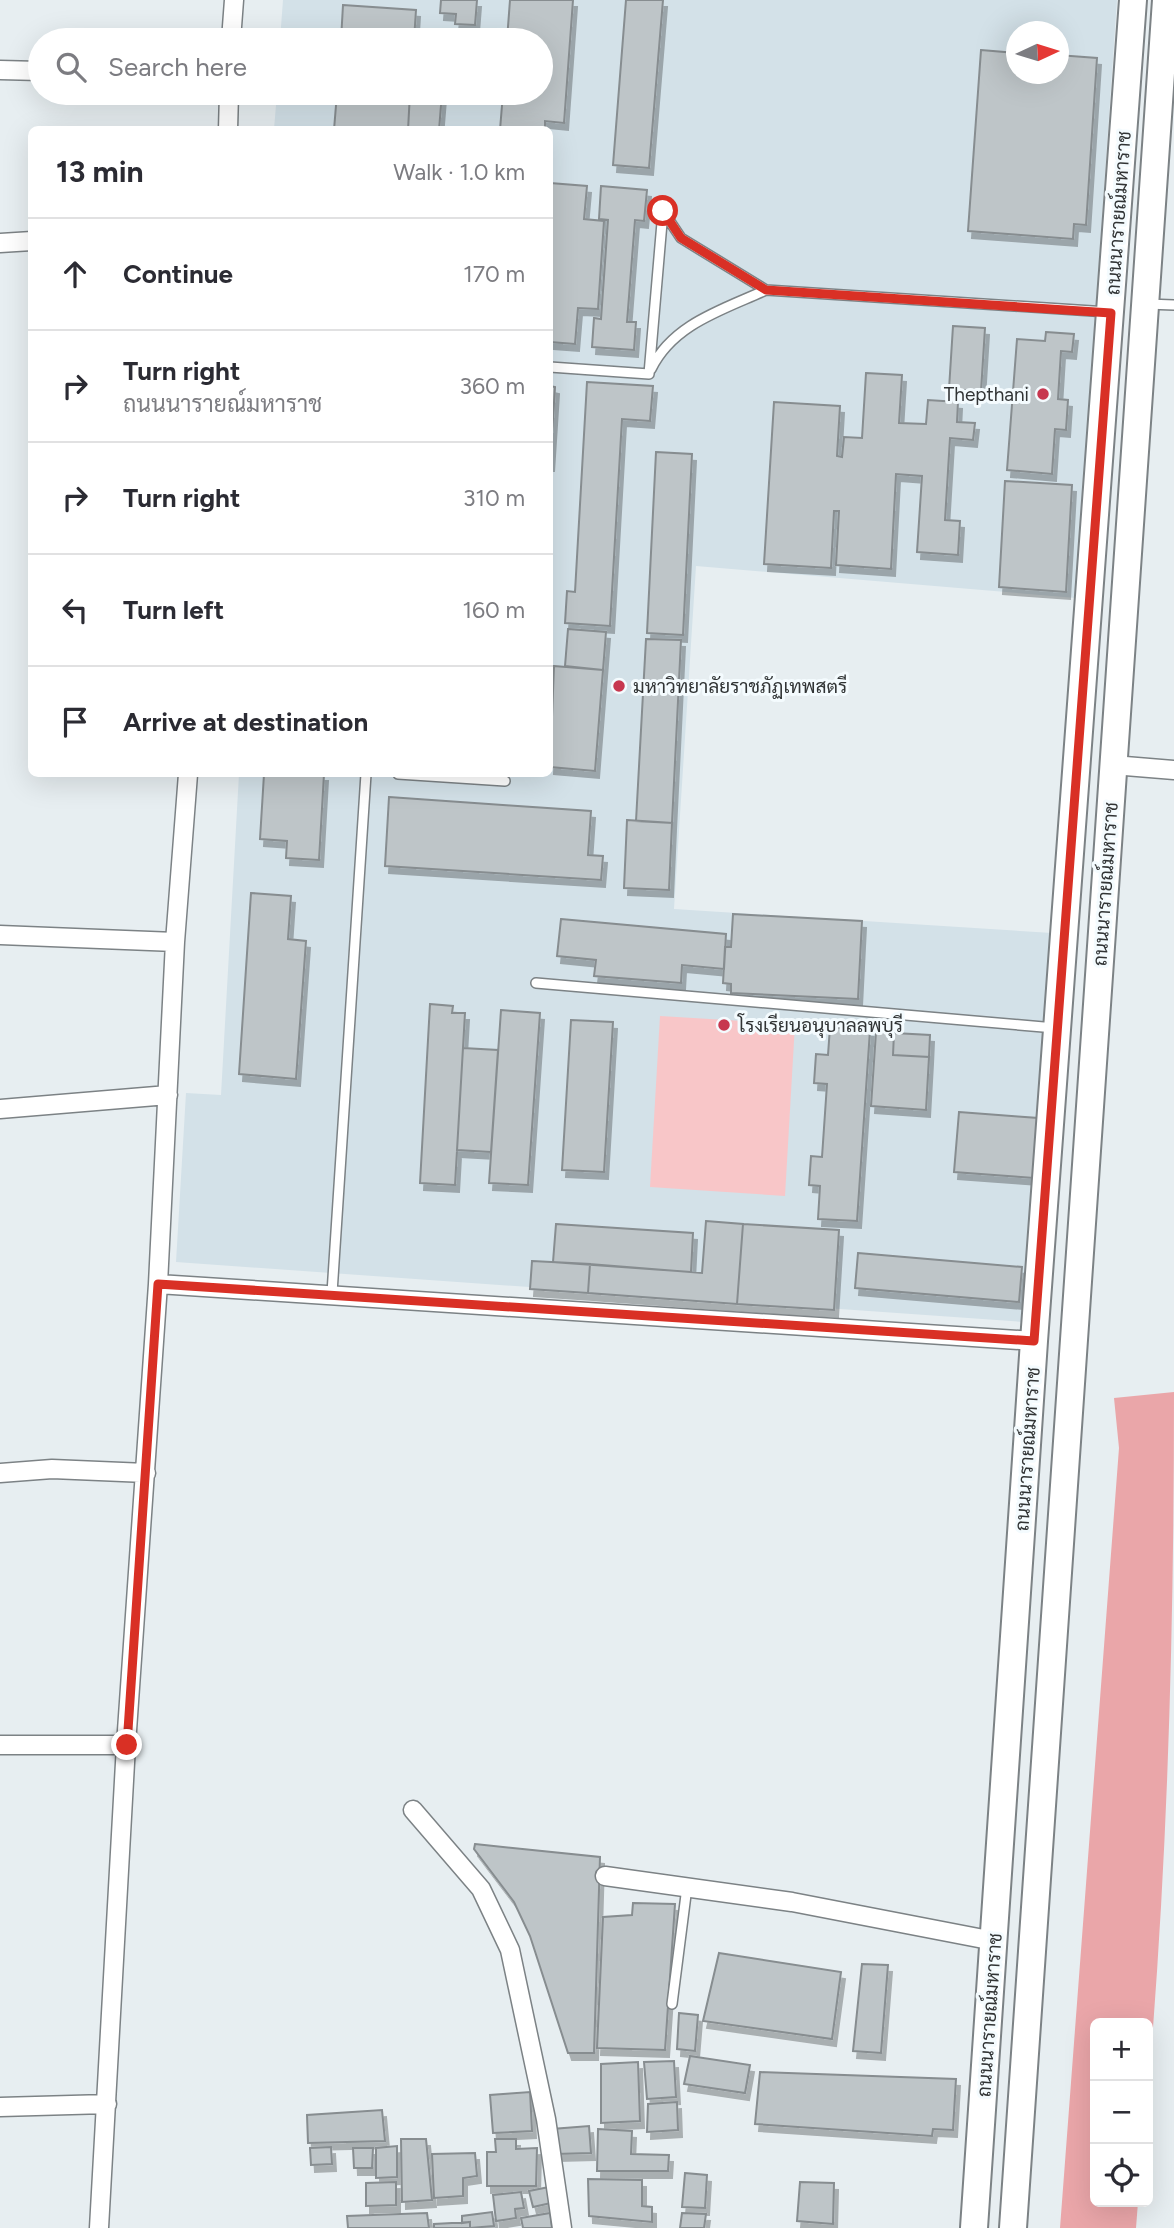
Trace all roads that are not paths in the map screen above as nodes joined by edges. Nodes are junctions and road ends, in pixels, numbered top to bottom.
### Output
1 (234, 0) edge
2 (1133, 0) edge
3 (1168, 14) edge
4 (232, 28) edge
5 (0, 70) edge
6 (28, 71) edge
7 (229, 105) edge
8 (228, 126) edge
9 (28, 241) edge
10 (0, 243) edge
11 (766, 290) junction
12 (1145, 304) junction
13 (1174, 306) edge
14 (1111, 313) junction
15 (553, 367) edge
16 (649, 374) junction
17 (1113, 765) junction
18 (1174, 770) edge
19 (188, 777) edge
20 (366, 777) edge
21 (444, 777) edge
22 (505, 781) dead end
23 (0, 935) edge
24 (174, 942) junction
25 (536, 983) dead end
26 (1057, 1028) junction
27 (168, 1095) junction
28 (0, 1109) edge
29 (158, 1284) junction
30 (332, 1293) junction
31 (1034, 1341) junction
32 (0, 1473) edge
33 (146, 1474) junction
34 (0, 1745) edge
35 (127, 1745) junction
36 (413, 1810) dead end
37 (605, 1876) dead end
38 (687, 1887) junction
39 (993, 1941) junction
40 (672, 2004) dead end
41 (107, 2104) junction
42 (0, 2107) edge
43 (99, 2228) edge
44 (562, 2228) edge
45 (974, 2228) edge
46 (1013, 2228) edge

1 - 4 street
2 - 14 main road, ถนนนารายณ์มหาราช
3 - 12 main road, ถนนนารายณ์มหาราช
5 - 6 street
7 - 8 street
9 - 10 street
11 - 14 lane
11 - 16 lane
11 - 16 lane
12 - 13 lane
12 - 17 main road, ถนนนารายณ์มหาราช
14 - 26 main road, ถนนนารายณ์มหาราช
15 - 16 lane
17 - 18 street
17 - 46 main road, ถนนนารายณ์มหาราช
19 - 24 street
20 - 30 lane
21 - 22 lane
23 - 24 street
24 - 27 street
25 - 26 lane
26 - 31 main road, ถนนนารายณ์มหาราช
27 - 28 street
27 - 29 street
29 - 30 street
29 - 33 street
30 - 31 street
31 - 39 main road, ถนนนารายณ์มหาราช
32 - 33 street
33 - 35 street
34 - 35 street
35 - 41 street
36 - 44 street
37 - 38 street
38 - 39 street
38 - 40 lane
39 - 45 main road, ถนนนารายณ์มหาราช
41 - 42 street
41 - 43 street

